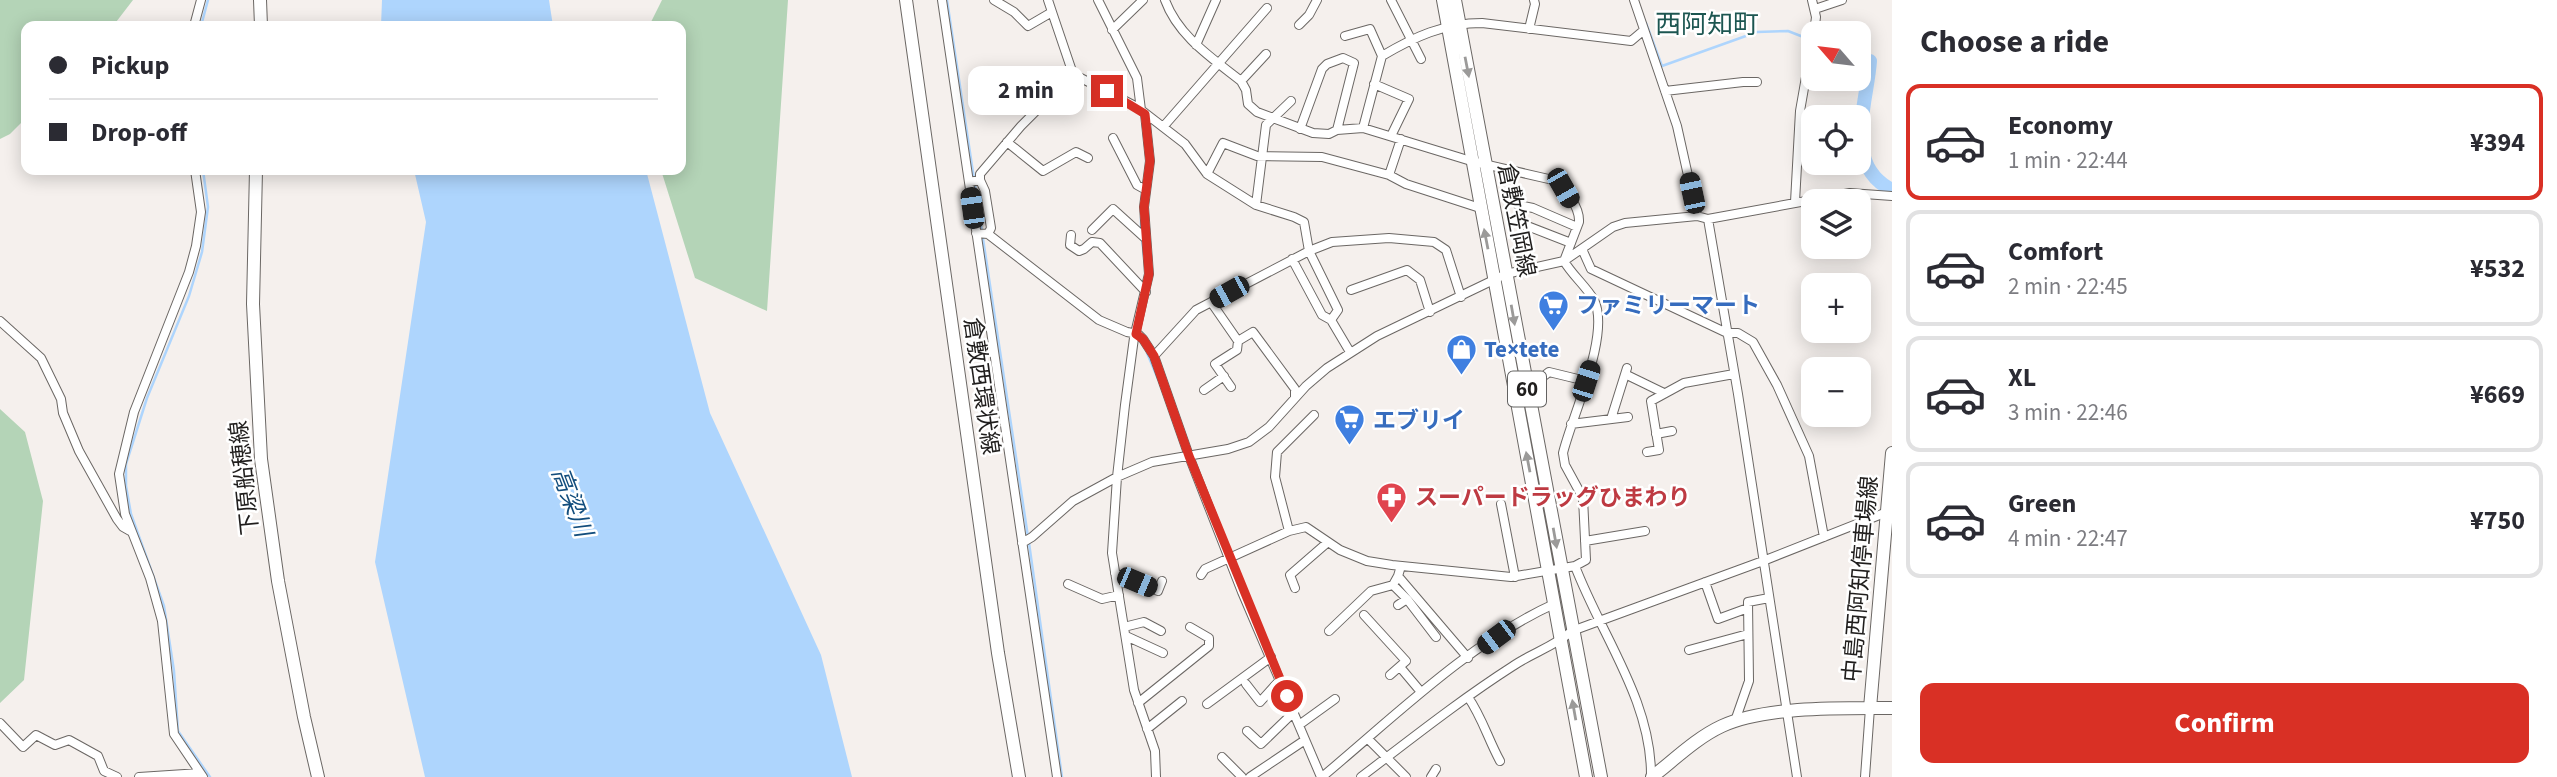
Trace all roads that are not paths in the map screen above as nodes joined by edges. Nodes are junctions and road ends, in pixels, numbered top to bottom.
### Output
1 (201, 0) edge
2 (260, 0) edge
3 (906, 0) edge
4 (942, 0) edge
5 (995, 0) edge
6 (1048, 0) edge
7 (1098, 0) edge
8 (1143, 0) edge
9 (1165, 0) edge
10 (1216, 0) edge
11 (1317, 0) edge
12 (1391, 0) edge
13 (1443, 0) edge
14 (1454, 0) edge
15 (1534, 0) edge
16 (1634, 0) edge
17 (1842, 0) edge
18 (1814, 5) edge
19 (1267, 8) dead end
20 (1052, 12) junction
21 (195, 21) edge
22 (261, 21) edge
23 (1299, 25) dead end
24 (1453, 25) junction
25 (1114, 28) junction
26 (1529, 29) junction
27 (1644, 30) junction
28 (1345, 36) dead end
29 (1411, 39) junction
30 (1196, 45) junction
31 (1266, 54) dead end
32 (1382, 56) junction
33 (1422, 59) dead end
34 (1218, 63) junction
35 (1073, 74) junction
36 (1241, 81) junction
37 (1758, 82) dead end
38 (1374, 84) junction
39 (1665, 91) junction
40 (1804, 91) edge
41 (1292, 101) dead end
42 (1143, 111) junction
43 (1272, 118) junction
44 (1163, 127) junction
45 (1363, 128) junction
46 (1300, 129) junction
47 (1337, 130) junction
48 (1391, 136) junction
49 (1113, 138) dead end
50 (1401, 139) junction
51 (1007, 142) junction
52 (1262, 155) junction
53 (1088, 158) dead end
54 (1471, 161) junction
55 (1485, 164) junction
56 (1207, 174) junction
57 (196, 175) edge
58 (256, 175) edge
59 (1389, 175) junction
60 (974, 181) junction
61 (1144, 189) junction
62 (1892, 195) edge
63 (1795, 202) junction
64 (1256, 205) junction
65 (1518, 205) dead end
66 (1480, 208) junction
67 (1697, 216) junction
68 (1708, 219) junction
69 (1512, 220) dead end
70 (1577, 228) junction
71 (1092, 230) dead end
72 (982, 233) junction
73 (1071, 235) dead end
74 (1142, 236) junction
75 (1571, 243) junction
76 (1582, 249) junction
77 (1309, 251) junction
78 (1292, 259) junction
79 (1564, 261) junction
80 (1506, 274) junction
81 (1494, 282) junction
82 (1351, 290) dead end
83 (1144, 291) junction
84 (1461, 297) junction
85 (1211, 302) junction
86 (1430, 312) junction
87 (1331, 320) junction
88 (0, 321) edge
89 (1727, 333) junction
90 (1136, 334) junction
91 (1238, 341) junction
92 (1350, 352) junction
93 (1154, 356) junction
94 (1734, 374) junction
95 (1224, 376) junction
96 (1586, 381) junction
97 (1231, 387) dead end
98 (1527, 389) junction
99 (1204, 390) dead end
100 (1664, 393) junction
101 (1295, 398) junction
102 (1314, 415) dead end
103 (1628, 417) dead end
104 (1611, 419) junction
105 (1571, 424) junction
106 (1672, 431) dead end
107 (1656, 434) junction
108 (1647, 452) dead end
109 (1892, 453) edge
110 (1187, 456) junction
111 (1117, 477) junction
112 (1501, 504) dead end
113 (1888, 514) edge
114 (131, 531) junction
115 (1289, 531) junction
116 (1645, 531) dead end
117 (1824, 537) junction
118 (1026, 541) junction
119 (1586, 541) junction
120 (1328, 542) junction
121 (1228, 560) junction
122 (1763, 561) junction
123 (1401, 566) junction
124 (1575, 566) junction
125 (1554, 569) junction
126 (1115, 573) junction
127 (1201, 575) dead end
128 (1398, 576) junction
129 (1515, 577) junction
130 (1162, 581) dead end
131 (1704, 582) junction
132 (1068, 584) dead end
133 (1393, 585) junction
134 (1295, 588) dead end
135 (1119, 595) junction
136 (1769, 598) junction
137 (1407, 599) junction
138 (1554, 604) junction
139 (1398, 606) dead end
140 (1748, 608) junction
141 (1364, 615) dead end
142 (1598, 620) junction
143 (1124, 626) junction
144 (1190, 626) dead end
145 (1161, 631) dead end
146 (1329, 631) dead end
147 (1573, 631) junction
148 (1748, 634) junction
149 (1126, 636) junction
150 (1436, 637) dead end
151 (1561, 640) junction
152 (1689, 650) dead end
153 (1163, 653) dead end
154 (1270, 658) junction
155 (1468, 658) junction
156 (1400, 667) junction
157 (1390, 675) dead end
158 (1280, 680) junction
159 (1246, 684) dead end
160 (1422, 692) junction
161 (1468, 697) junction
162 (1335, 699) dead end
163 (1182, 701) dead end
164 (1138, 703) junction
165 (1207, 704) dead end
166 (1870, 708) junction
167 (1892, 708) edge
168 (1294, 712) junction
169 (1787, 712) junction
170 (1735, 721) junction
171 (0, 723) edge
172 (1299, 725) junction
173 (1147, 729) junction
174 (1247, 731) dead end
175 (1368, 739) junction
176 (1304, 741) junction
177 (1222, 757) dead end
178 (1387, 757) junction
179 (1500, 761) dead end
180 (201, 775) edge
181 (117, 777) edge
182 (139, 777) edge
183 (318, 777) edge
184 (1019, 777) edge
185 (1057, 777) edge
186 (1156, 777) edge
187 (1242, 777) edge
188 (1250, 777) edge
189 (1321, 777) edge
190 (1361, 777) edge
191 (1406, 777) edge
192 (1586, 777) edge
193 (1601, 777) edge
194 (1652, 777) edge
195 (1797, 777) edge
196 (1864, 777) edge

1 - 21 street
2 - 22 main road
3 - 184 main road, 倉敷西環状線
4 - 60 street
5 - 20 street
6 - 20 street
7 - 25 street
8 - 25 street
9 - 30 street
10 - 30 street
11 - 23 street
12 - 29 street
13 - 24 main road, 倉敷笠岡線 / 60
14 - 24 main road, 倉敷笠岡線 / 60
15 - 26 street
16 - 27 street
17 - 18 street
19 - 34 street
20 - 35 street
24 - 26 street
24 - 29 street
24 - 54 main road, 倉敷笠岡線 / 60
24 -> 55 main road, 倉敷笠岡線 / 60
25 - 42 street
26 - 27 street
27 - 39 street
28 - 32 street
29 - 32 street
29 - 33 street
30 - 34 street
31 - 36 street
32 - 38 street
34 - 36 street
34 - 44 street
35 - 42 street
35 - 51 street
36 - 43 street
37 - 39 street
38 - 45 street
38 - 48 street
39 - 67 street
40 - 63 street
41 - 43 street
42 - 44 street
42 - 61 street
43 - 46 street
43 - 52 street
44 - 56 street
45 - 47 street
45 - 48 street
46 - 47 street
46 - 47 street
48 - 50 street
49 - 61 street
50 - 54 street
50 - 59 street
51 - 53 street
51 - 60 street
52 - 56 street
52 - 59 street
52 - 64 street
54 - 55 street
54 - 66 main road, 倉敷笠岡線 / 60
55 - 70 street
55 - 80 main road, 倉敷笠岡線 / 60
56 - 64 street
57 - 114 street
58 - 183 main road, 下原船穂線
59 - 66 street
60 - 72 street
60 - 72 street
61 - 74 street
62 - 63 street
63 - 68 street
64 - 77 street
65 - 70 street
81 -> 66 main road, 倉敷笠岡線 / 60
67 - 68 street
67 - 76 street
68 - 89 street
69 - 75 street
70 - 75 street
71 - 74 street
72 - 90 street
72 - 118 street
73 - 83 street
74 - 83 street
75 - 79 street
76 - 79 street
76 - 89 street
77 - 78 street
77 - 84 street
77 - 87 street
78 - 85 street
78 - 87 street
79 - 80 street
79 - 96 street
80 - 81 street
80 -> 98 main road, 倉敷笠岡線 / 60
81 - 84 street
125 -> 81 main road, 倉敷笠岡線 / 60
82 - 86 street
83 - 90 street
84 - 86 street
85 - 91 street
85 - 93 street
86 - 92 street
87 - 92 street
88 - 114 street
89 - 94 street
89 - 117 street
90 - 93 street
90 - 111 street
91 - 95 street
91 - 101 street
92 - 101 street
93 - 110 street
94 - 100 street
94 - 122 street
95 - 97 street
95 - 99 street
96 - 98 street
96 - 105 street
98 -> 125 main road, 倉敷笠岡線 / 60
100 - 104 street
100 - 107 street
101 - 110 street
102 - 115 street
103 - 104 street
104 - 105 street
105 - 119 street
106 - 107 street
107 - 108 street
109 - 113 main road, 中島西阿知停車場線
110 - 111 street
110 - 121 street
111 - 118 street
111 - 126 street
112 - 129 street
113 - 117 street
113 - 166 main road, 中島西阿知停車場線
114 - 180 street
115 - 120 street
115 - 121 street
116 - 119 street
117 - 122 street
118 - 185 street
119 - 124 street
120 - 123 street
120 - 134 street
121 - 127 street
121 - 154 street
122 - 131 street
122 - 136 street
123 - 128 street
123 - 129 street
124 - 125 street
124 - 142 street
125 - 129 street
125 - 138 main road, 倉敷笠岡線 / 60
125 - 147 main road, 倉敷笠岡線 / 60
126 - 130 street
126 - 135 street
128 - 133 street
128 - 155 street
131 - 140 street
131 - 142 street
132 - 135 street
133 - 137 street
133 - 146 street
135 - 143 street
136 - 140 street
136 - 169 street
137 - 139 street
137 - 150 street
138 - 151 main road, 倉敷笠岡線 / 60
138 - 155 street
140 - 148 street
141 - 156 street
142 - 147 street
142 - 194 street
143 - 145 street
143 - 149 street
144 - 164 street
147 - 151 street
147 - 193 main road, 倉敷笠岡線 / 60
148 - 152 street
148 - 170 street
149 - 153 street
149 - 164 street
151 - 161 street
192 -> 151 main road, 倉敷笠岡線 / 60
154 - 158 street
154 - 165 street
155 - 160 street
156 - 157 street
156 - 160 street
158 - 159 street
158 - 168 street
160 - 175 street
161 - 178 street
161 - 179 street
162 - 172 street
163 - 173 street
164 - 173 street
166 - 167 main road
166 - 169 main road
166 - 196 street
168 - 172 street
168 - 174 street
169 - 170 main road
169 - 195 street
170 - 194 main road
171 - 181 street
172 - 176 street
173 - 186 street
175 - 178 street
175 - 189 street
176 - 188 street
176 - 189 street
177 - 187 street
178 - 190 street
178 - 191 street
180 - 182 street

